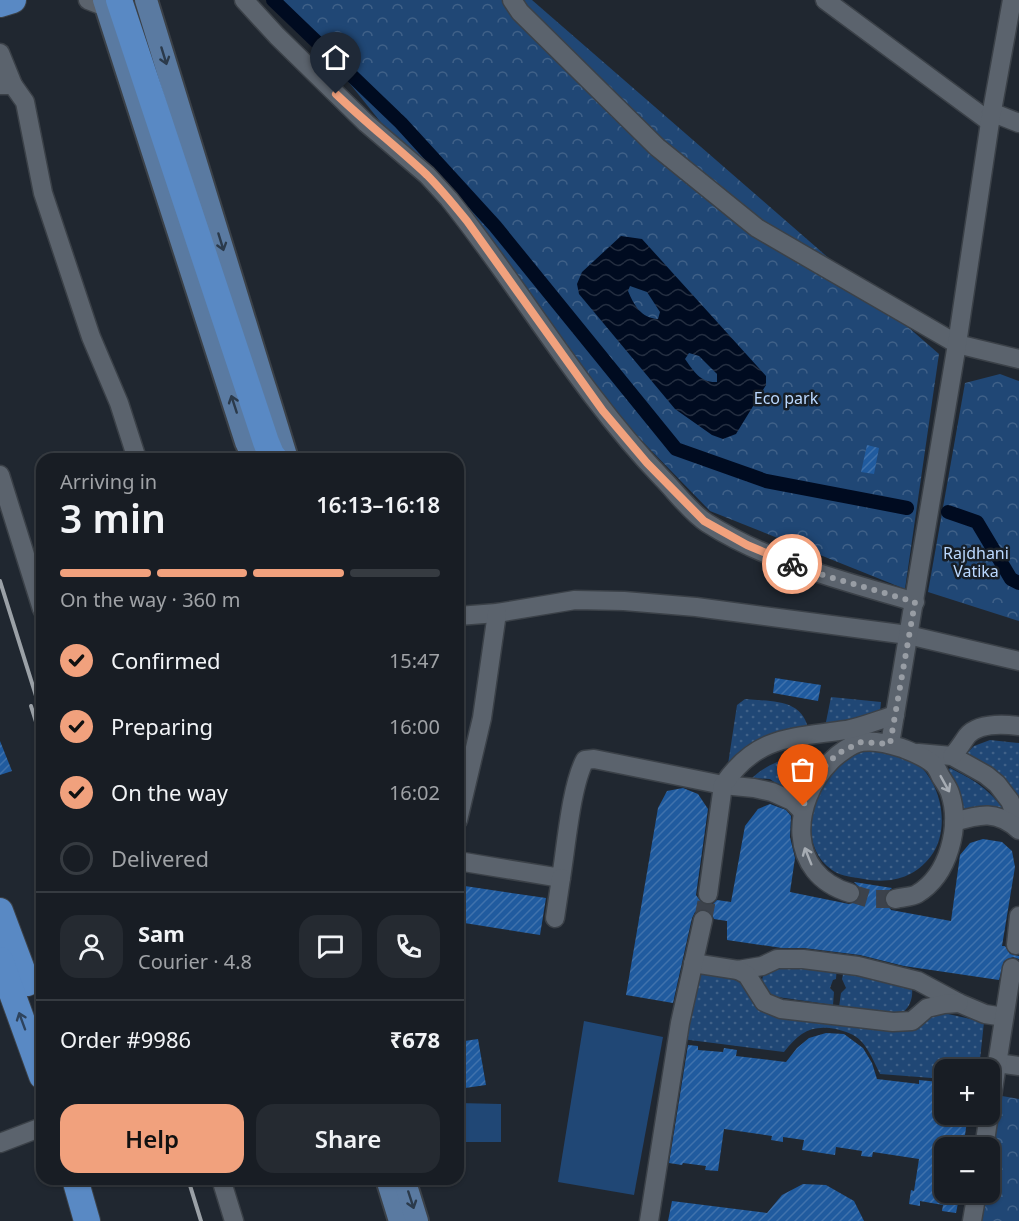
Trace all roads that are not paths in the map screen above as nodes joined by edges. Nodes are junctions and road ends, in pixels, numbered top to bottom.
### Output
1 (13, 0) edge
2 (146, 0) edge
3 (244, 0) edge
4 (512, 0) edge
5 (825, 0) edge
6 (1012, 0) edge
7 (106, 2) edge
8 (0, 4) edge
9 (0, 53) edge
10 (7, 85) edge
11 (991, 117) junction
12 (1019, 123) edge
13 (957, 344) junction
14 (1019, 358) edge
15 (135, 453) edge
16 (269, 453) edge
17 (269, 453) edge
18 (0, 475) edge
19 (36, 590) edge
20 (915, 602) junction
21 (497, 613) junction
22 (464, 616) edge
23 (908, 635) junction
24 (1019, 661) edge
25 (895, 715) junction
26 (1019, 726) edge
27 (890, 744) junction
28 (914, 752) junction
29 (952, 756) junction
30 (723, 785) junction
31 (464, 793) edge
32 (803, 812) junction
33 (954, 822) junction
34 (1019, 824) edge
35 (1019, 830) edge
36 (464, 862) edge
37 (561, 878) junction
38 (850, 893) tunnel mouth
39 (708, 894) tunnel mouth
40 (895, 898) tunnel mouth
41 (0, 911) edge
42 (1019, 916) edge
43 (555, 918) dead end
44 (703, 920) tunnel mouth
45 (1016, 945) dead end
46 (693, 963) junction
47 (1012, 968) dead end
48 (738, 970) junction
49 (2, 972) edge
50 (958, 1003) junction
51 (36, 1008) edge
52 (1004, 1017) junction
53 (998, 1059) edge
54 (36, 1060) edge
55 (1000, 1063) edge
56 (1019, 1066) edge
57 (36, 1129) edge
58 (0, 1143) edge
59 (77, 1185) edge
60 (94, 1185) edge
61 (223, 1185) edge
62 (389, 1185) edge
63 (406, 1185) edge
64 (974, 1203) edge
65 (87, 1221) edge
66 (104, 1221) edge
67 (234, 1221) edge
68 (400, 1221) edge
69 (417, 1221) edge
70 (650, 1221) edge
71 (972, 1221) edge

1 - 8 highway
2 -> 16 main road
3 - 20 street
4 - 13 street
5 - 11 street
6 - 11 street
7 - 17 highway
9 - 10 street
10 - 15 street
11 - 12 street
11 - 13 street
13 - 14 street
13 - 20 street
18 - 19 street
20 - 23 street
21 - 22 street
21 - 23 street
21 - 31 street
23 - 24 street
23 - 25 street
25 - 27 street
25 - 30 street
26 - 29 street
27 - 28 street
27 - 32 street
28 - 29 street
28 -> 33 street
29 - 34 street
30 - 32 street
30 - 37 street
30 - 39 street
38 -> 32 street
33 - 35 street
33 - 40 street
36 - 37 street
37 - 43 street
41 - 51 highway
42 - 45 street
44 - 46 street
46 - 48 street
46 - 70 street
47 - 52 street
48 - 50 street
48 - 50 street
54 -> 49 highway
50 - 52 street
52 - 53 street
55 - 56 street
57 - 58 street
59 - 65 highway
60 - 66 highway
61 - 67 street
62 - 68 main road
63 -> 69 main road
64 - 71 street

